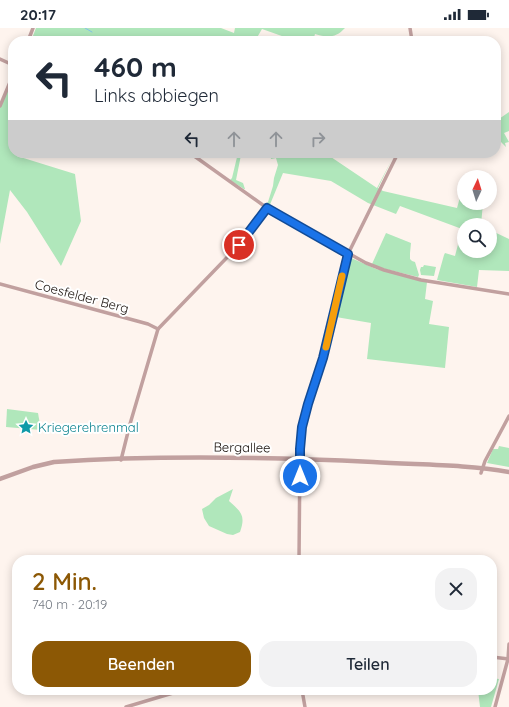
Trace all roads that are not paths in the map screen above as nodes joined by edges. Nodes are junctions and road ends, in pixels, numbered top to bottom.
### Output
1 (8, 87) edge
2 (0, 106) edge
3 (197, 158) edge
4 (396, 158) edge
5 (267, 208) junction
6 (348, 254) junction
7 (0, 284) edge
8 (509, 294) edge
9 (158, 329) junction
10 (509, 416) edge
11 (300, 459) junction
12 (121, 460) junction
13 (481, 470) junction
14 (509, 472) edge
15 (0, 479) edge
16 (299, 555) edge
17 (509, 644) edge
18 (497, 658) edge
19 (509, 659) edge
20 (166, 695) edge
21 (303, 695) edge
22 (126, 707) edge
23 (305, 707) edge
24 (495, 707) edge

1 - 2 street
3 - 5 street
4 - 6 street
5 - 6 street
5 - 9 street
6 - 8 street
6 - 11 street
7 - 9 street, Coesfelder Berg
9 - 12 street
10 - 13 street
11 - 12 street, Bergallee
11 - 13 street, Bergallee
11 - 16 street
12 - 15 street, Bergallee
13 - 14 street, Bergallee
17 - 19 street
18 - 19 street
19 - 24 street
20 - 22 street
21 - 23 street

